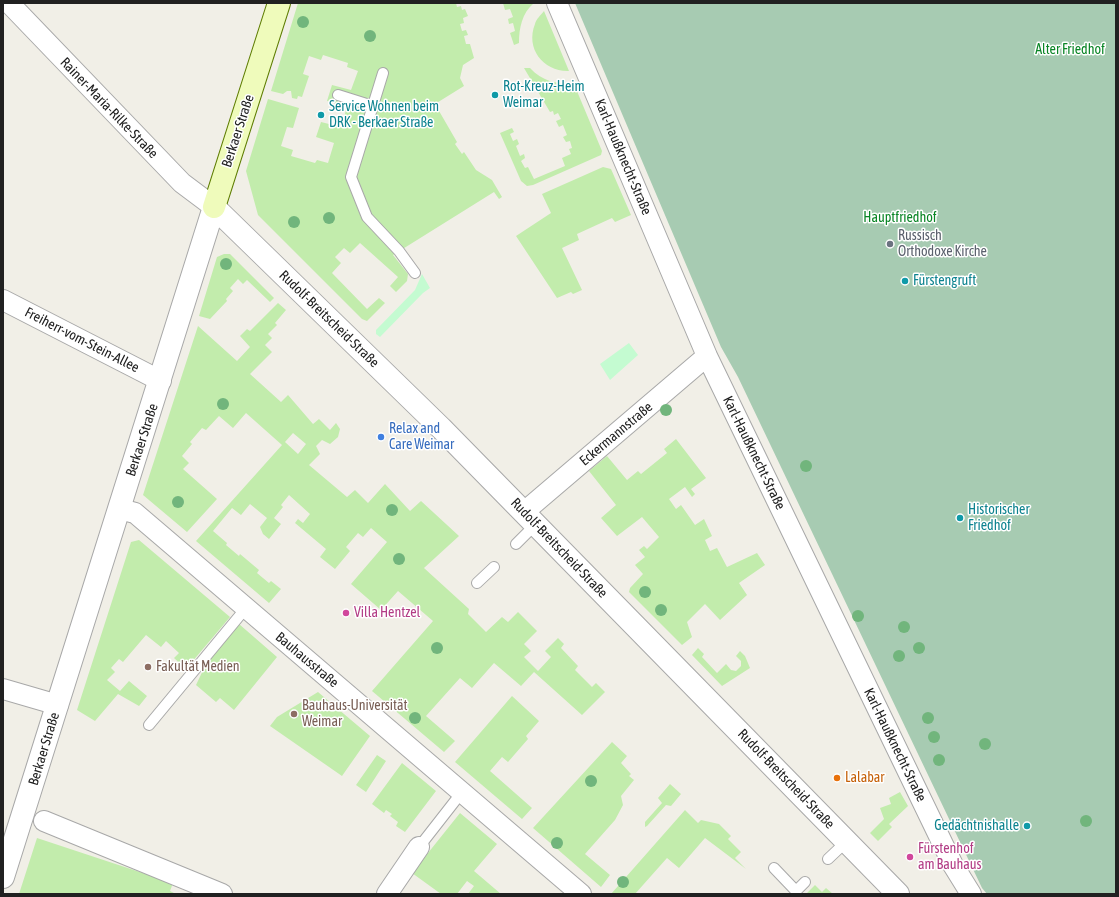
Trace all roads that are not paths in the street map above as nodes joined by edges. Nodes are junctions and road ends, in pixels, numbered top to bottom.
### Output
1 (9, 3) edge
2 (279, 3) edge
3 (557, 3) edge
4 (383, 73) dead end
5 (338, 95) dead end
6 (373, 106) junction
7 (214, 207) junction
8 (415, 273) dead end
9 (3, 300) edge
10 (707, 356) junction
11 (161, 381) junction
12 (120, 509) junction
13 (530, 518) junction
14 (516, 544) dead end
15 (494, 566) dead end
16 (477, 583) dead end
17 (246, 608) junction
18 (3, 689) edge
19 (58, 705) junction
20 (149, 725) dead end
21 (462, 792) junction
22 (34, 817) junction
23 (847, 841) junction
24 (419, 847) joint
25 (828, 859) dead end
26 (774, 868) dead end
27 (3, 877) edge
28 (805, 882) dead end
29 (222, 894) edge
30 (387, 894) edge
31 (581, 894) edge
32 (898, 894) edge
33 (971, 894) edge

1 - 7 street, Rainer-Maria-Rilke-Straße
2 - 7 main road, Berkaer Straße
3 - 10 street, Karl-Haußknecht-Straße
4 - 6 lane
5 - 6 lane
6 - 8 lane
7 - 11 street, Berkaer Straße
7 - 13 street, Rudolf-Breitscheid-Straße
9 - 11 street, Freiherr-vom-Stein-Allee
10 - 13 street, Eckermannstraße
10 - 33 street, Karl-Haußknecht-Straße
11 - 12 street, Berkaer Straße
12 - 17 street, Bauhausstraße
12 - 19 street, Berkaer Straße
13 - 14 lane
13 - 23 street, Rudolf-Breitscheid-Straße
15 - 16 lane
17 - 20 lane
17 - 21 street, Bauhausstraße
18 - 19 street
19 - 22 street, Berkaer Straße
21 - 24 lane
21 - 31 street, Bauhausstraße
22 - 27 street, Berkaer Straße
22 - 29 street
23 - 25 lane
23 - 32 street, Rudolf-Breitscheid-Straße
24 - 30 street
26 - 28 lane

